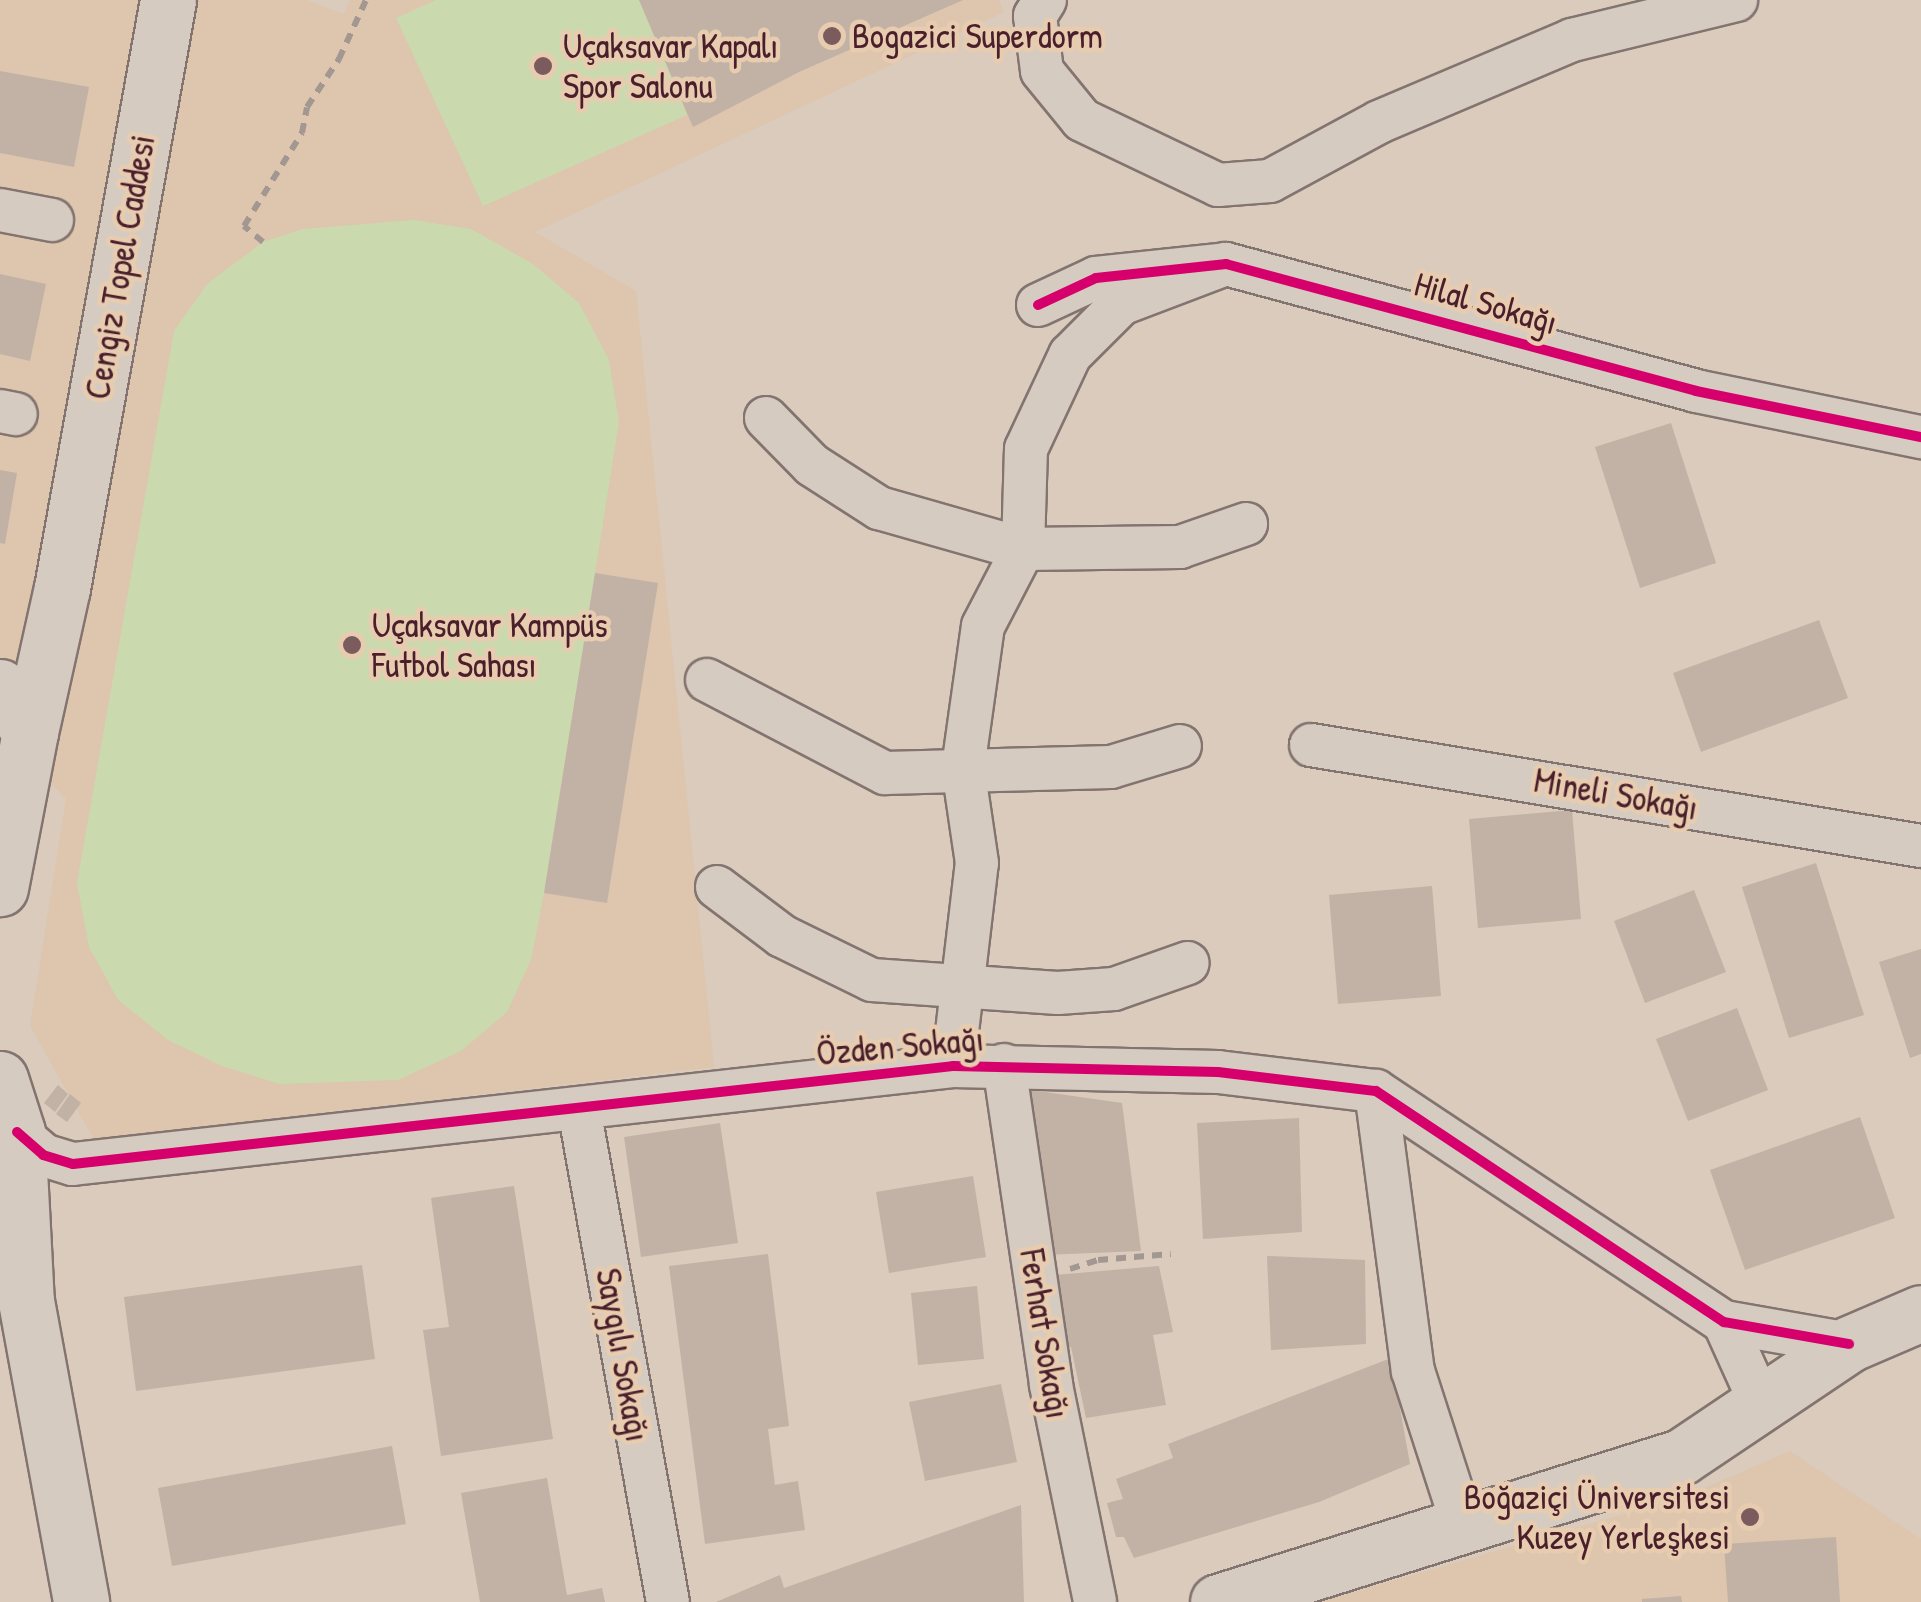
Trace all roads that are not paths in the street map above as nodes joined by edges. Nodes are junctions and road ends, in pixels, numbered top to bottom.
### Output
1 (168, 0) edge
2 (1044, 0) edge
3 (1736, 0) edge
4 (0, 210) edge
5 (52, 220) dead end
6 (1226, 264) junction
7 (1038, 306) dead end
8 (766, 418) dead end
9 (1921, 437) edge
10 (1246, 524) dead end
11 (68, 532) junction
12 (1023, 549) junction
13 (0, 664) edge
14 (707, 680) dead end
15 (0, 687) edge
16 (1311, 744) dead end
17 (1180, 746) dead end
18 (18, 763) edge
19 (962, 768) junction
20 (1921, 846) edge
21 (717, 887) dead end
22 (0, 888) edge
23 (1188, 964) dead end
24 (962, 988) junction
25 (1004, 1064) junction
26 (953, 1066) junction
27 (0, 1079) edge
28 (1376, 1091) junction
29 (579, 1109) junction
30 (18, 1132) junction
31 (1921, 1313) edge
32 (1724, 1322) junction
33 (1849, 1344) junction
34 (0, 1345) edge
35 (1761, 1404) junction
36 (1462, 1526) junction
37 (1305, 1589) edge
38 (48, 1602) edge
39 (81, 1602) edge
40 (668, 1602) edge
41 (1095, 1602) edge
42 (1218, 1602) edge

1 - 11 main road, Cengiz Topel Caddesi
2 - 3 street
4 - 5 street
6 - 7 street, Hilal Sokağı
6 - 9 street, Hilal Sokağı
6 - 12 street
8 - 12 street
10 - 12 street
11 - 13 main road
11 - 18 main road
12 - 19 street
14 - 19 street
15 - 18 main road
16 - 20 street, Mineli Sokağı
17 - 19 street
18 - 22 main road
19 - 24 street
21 - 24 street
23 - 24 street
24 - 26 street
25 - 26 street, Özden Sokağı
25 - 28 street, Özden Sokağı
25 - 41 street, Ferhat Sokağı
26 - 29 street, Özden Sokağı
27 - 30 main road
28 - 32 street, Özden Sokağı
28 - 36 street
29 - 30 street, Özden Sokağı
29 - 40 street, Saygılı Sokağı
30 - 39 main road
31 - 33 main road
32 - 33 street, Özden Sokağı
32 - 35 street
33 - 35 main road
34 - 38 main road
35 - 36 main road
36 - 37 main road
37 - 42 main road

